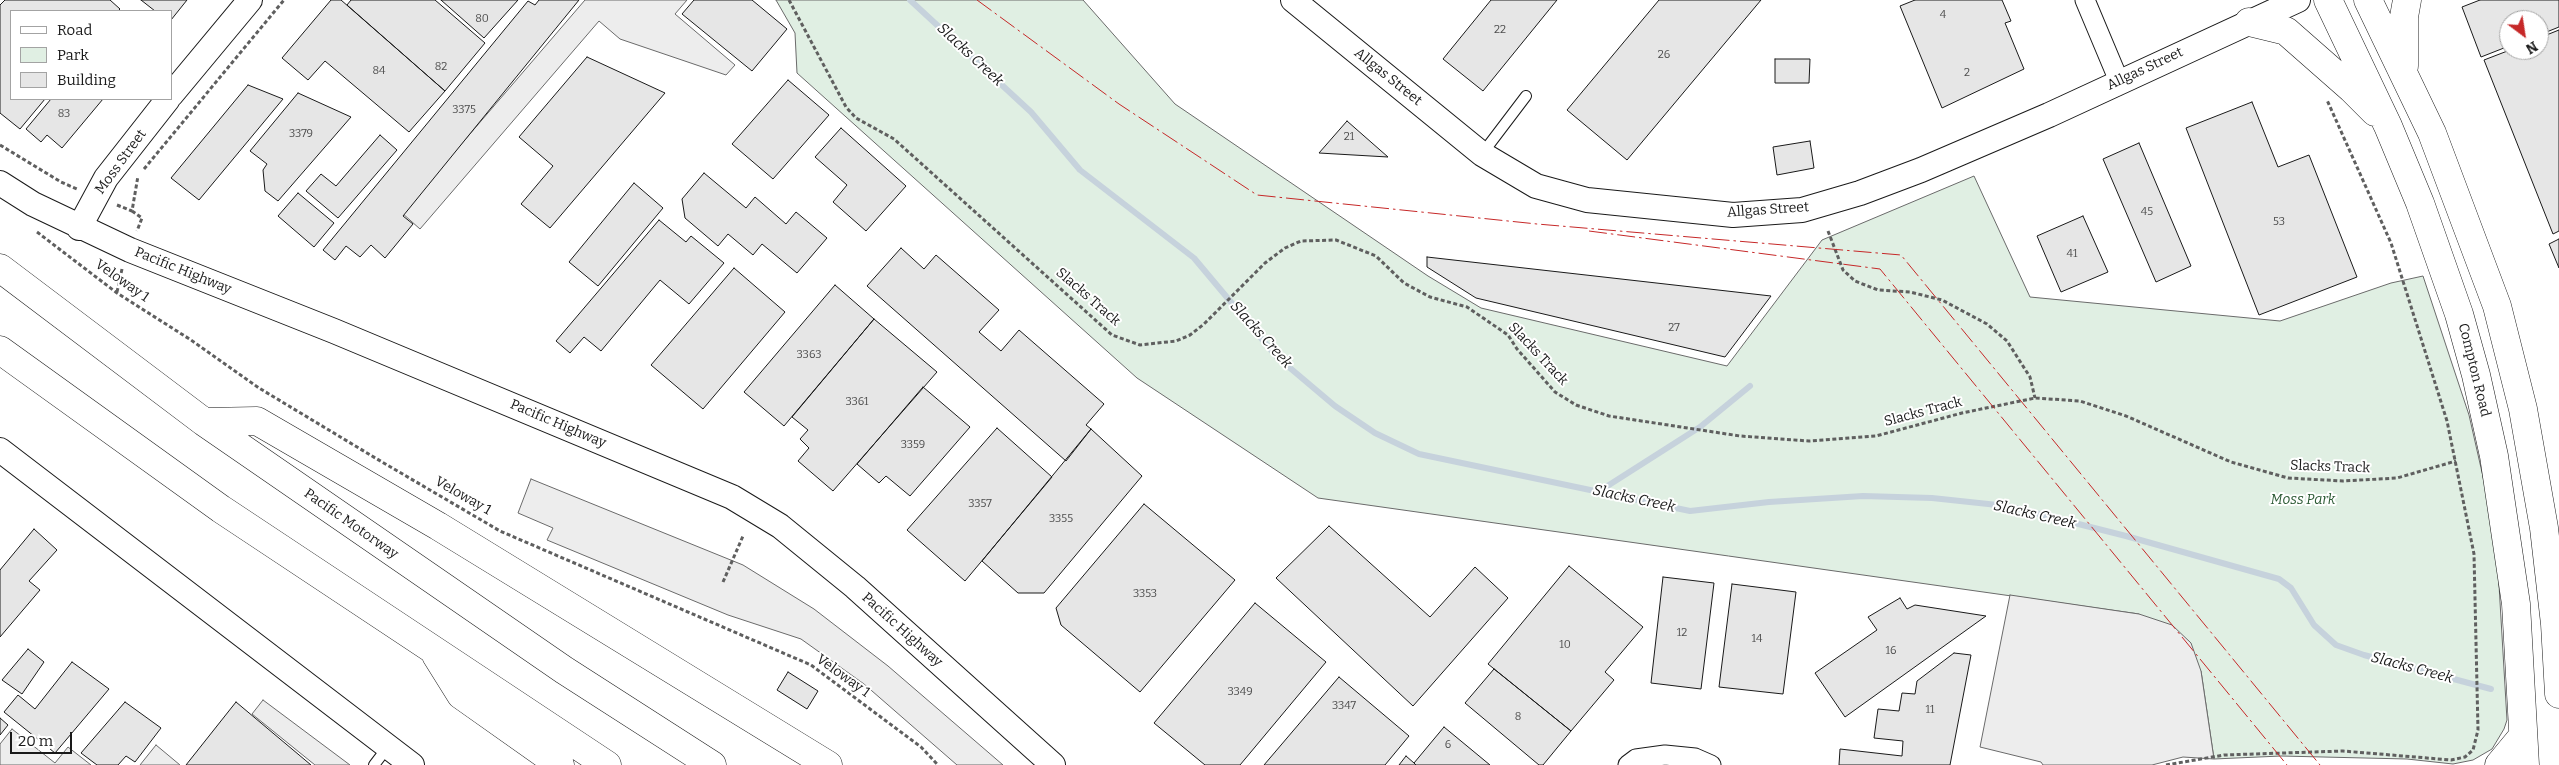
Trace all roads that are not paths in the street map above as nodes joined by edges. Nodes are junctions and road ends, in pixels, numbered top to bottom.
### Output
1 (250, 0) edge
2 (1293, 0) edge
3 (2085, 0) edge
4 (2298, 0) edge
5 (2328, 0) edge
6 (2368, 0) edge
7 (2407, 0) edge
8 (2249, 22) junction
9 (2404, 70) junction
10 (2119, 81) junction
11 (172, 94) edge
12 (1526, 96) dead end
13 (167, 100) edge
14 (2388, 126) junction
15 (1482, 154) junction
16 (0, 183) edge
17 (79, 228) junction
18 (0, 268) edge
19 (0, 350) edge
20 (204, 422) junction
21 (0, 450) edge
22 (432, 648) junction
23 (2559, 694) edge
24 (2523, 736) junction
25 (381, 756) edge
26 (412, 765) edge
27 (560, 765) edge
28 (607, 765) edge
29 (712, 765) edge
30 (828, 765) edge
31 (1053, 765) edge
32 (1628, 765) edge
33 (1711, 765) edge
34 (2499, 765) edge
35 (2525, 765) edge

1 - 11 street
2 - 15 street, Allgas Street
3 - 10 street
4 - 8 street, Allgas Street
5 - 14 main road, Compton Road
6 - 9 main road
7 - 9 main road
8 - 10 street, Allgas Street
8 - 14 main road
9 - 23 main road
10 - 15 street, Allgas Street
12 - 15 lane
13 - 17 street, Moss Street
14 - 24 main road, Compton Road
16 - 17 street, Pacific Highway
17 - 31 street, Pacific Highway
18 - 20 main road, Pacific Motorway
19 - 22 main road
20 - 29 main road, Pacific Motorway
20 - 30 main road
21 - 25 street
22 - 27 main road
22 - 28 main road
24 - 34 main road
24 - 35 main road, Compton Road
25 - 26 street
32 - 33 street

